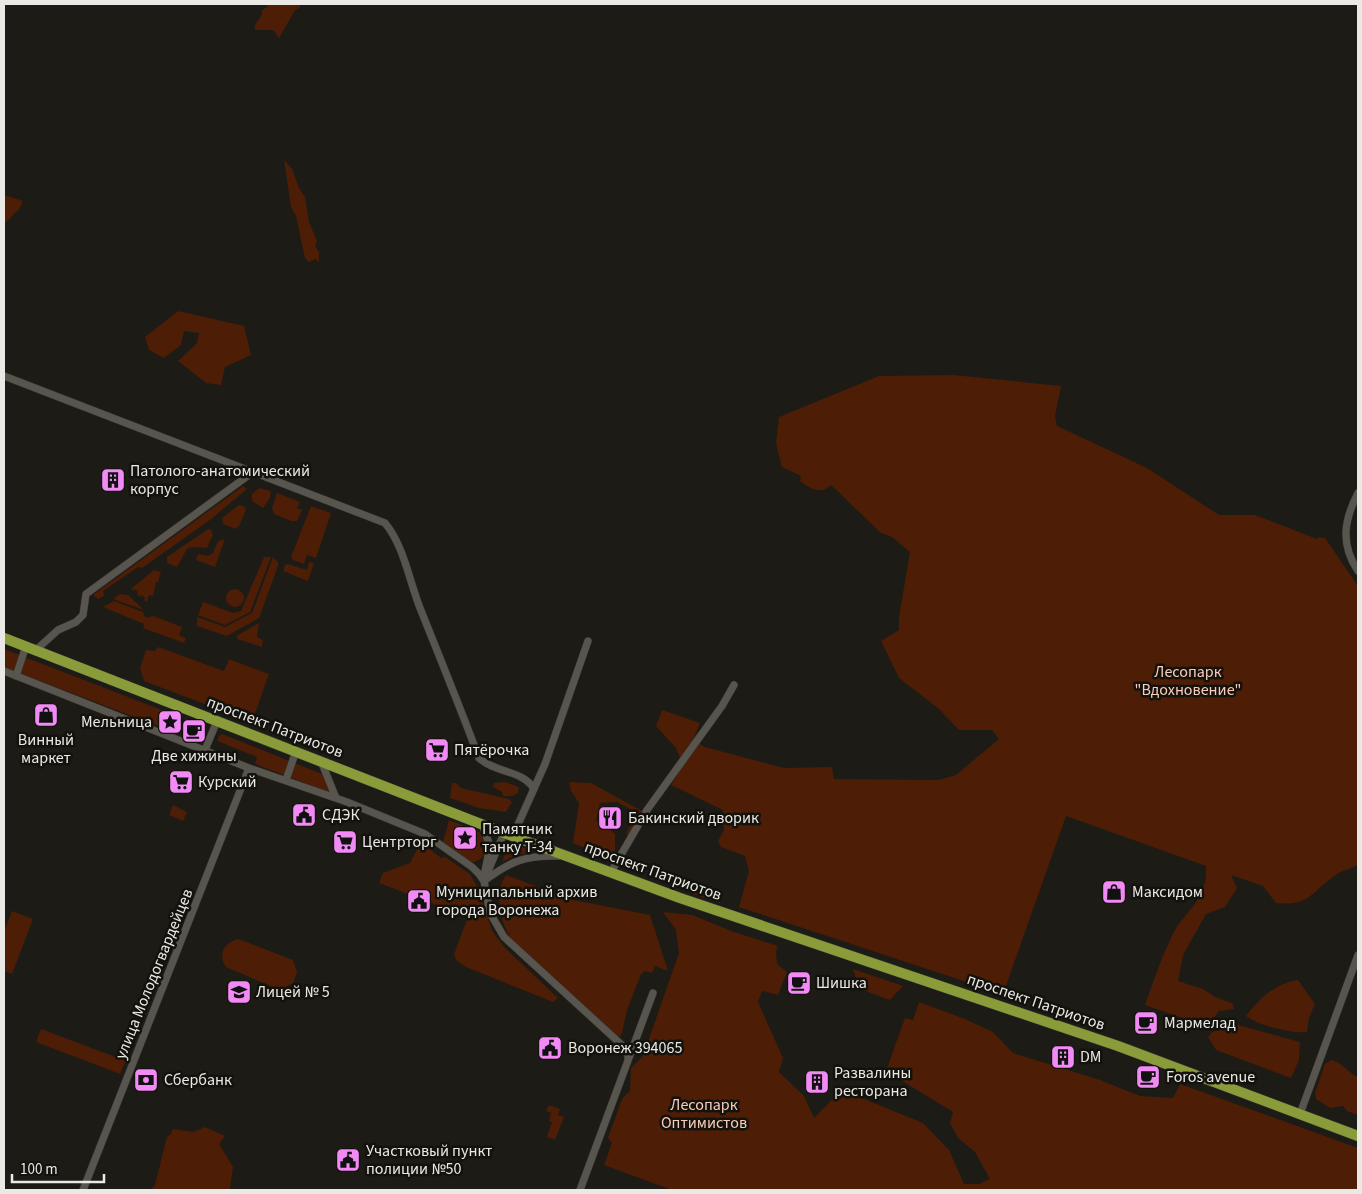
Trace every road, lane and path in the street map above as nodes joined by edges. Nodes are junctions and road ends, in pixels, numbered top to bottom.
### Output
1 (4, 376) edge
2 (253, 472) junction
3 (1358, 493) edge
4 (1358, 571) edge
5 (4, 638) edge
6 (588, 641) dead end
7 (31, 648) junction
8 (4, 671) edge
9 (16, 676) junction
10 (734, 685) dead end
11 (217, 721) junction
12 (205, 750) junction
13 (296, 751) junction
14 (321, 761) junction
15 (249, 768) junction
16 (286, 780) junction
17 (534, 789) junction
18 (336, 798) junction
19 (482, 824) junction
20 (504, 833) junction
21 (566, 856) junction
22 (611, 872) junction
23 (484, 881) junction
24 (1358, 955) edge
25 (653, 993) dead end
26 (628, 1060) junction
27 (1300, 1114) junction
28 (1358, 1136) edge
29 (83, 1190) edge
30 (580, 1190) edge

1 - 2 street
2 - 7 street
2 - 17 street
3 - 4 street
5 - 7 highway, проспект Патриотов
6 - 17 street
7 - 9 street
7 - 11 highway, проспект Патриотов
8 - 9 street
9 - 12 street
10 - 22 street
11 - 12 street
11 - 13 highway, проспект Патриотов
12 - 15 street
13 - 14 highway, проспект Патриотов
13 - 16 street
14 - 18 street
14 - 19 highway, проспект Патриотов
15 - 16 street
15 - 29 street, улица Молодогвардейцев
16 - 18 street
17 - 20 street
18 - 23 street
19 - 20 highway, проспект Патриотов
19 - 23 street
20 - 21 highway, проспект Патриотов
20 - 23 street
21 - 22 highway, проспект Патриотов
21 - 23 street
22 - 27 highway, проспект Патриотов
23 - 26 street
24 - 27 street
25 - 26 street
26 - 30 street
27 - 28 highway, проспект Патриотов

